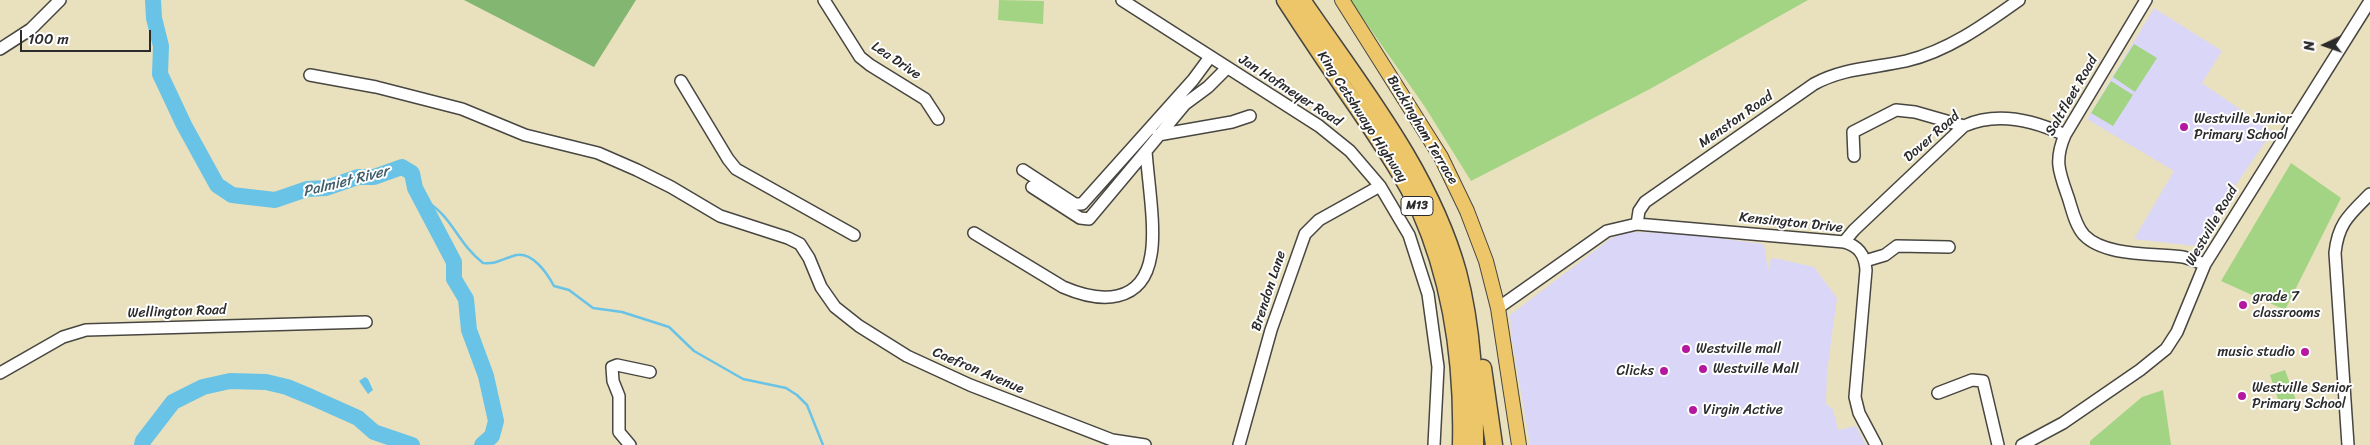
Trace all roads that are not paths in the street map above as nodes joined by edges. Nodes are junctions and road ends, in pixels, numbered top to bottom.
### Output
1 (60, 0) edge
2 (824, 0) edge
3 (1122, 0) edge
4 (1285, 0) edge
5 (1302, 0) edge
6 (1342, 0) edge
7 (2019, 0) edge
8 (2146, 0) edge
9 (2370, 1) edge
10 (0, 49) edge
11 (1210, 56) junction
12 (1227, 68) junction
13 (310, 75) dead end
14 (681, 81) dead end
15 (1250, 116) dead end
16 (938, 119) dead end
17 (1964, 126) junction
18 (2065, 134) junction
19 (1158, 135) junction
20 (1146, 152) junction
21 (1854, 156) dead end
22 (1023, 170) dead end
23 (1380, 186) junction
24 (1032, 187) dead end
25 (2370, 194) edge
26 (1637, 224) junction
27 (974, 233) dead end
28 (854, 235) dead end
29 (1844, 242) junction
30 (1949, 247) dead end
31 (1438, 257) junction
32 (1865, 261) junction
33 (2205, 264) junction
34 (1466, 306) junction
35 (1498, 308) junction
36 (366, 322) dead end
37 (650, 372) dead end
38 (0, 373) edge
39 (1938, 393) dead end
40 (2025, 444) edge
41 (630, 445) edge
42 (1145, 445) edge
43 (1239, 445) edge
44 (1434, 445) edge
45 (1450, 445) edge
46 (1461, 445) edge
47 (1475, 445) edge
48 (1494, 445) edge
49 (1519, 445) edge
50 (1876, 445) edge
51 (1998, 445) edge
52 (2348, 445) edge

1 - 10 street
2 - 16 street, Lea Drive
3 - 11 street, Jan Hofmeyer Road
4 - 31 highway, King Cetshwayo Highway / M13
5 - 34 highway, King Cetshwayo Highway / M13
6 - 35 main road, Buckingham Terrace
7 - 26 street, Menston Road
8 - 18 street, Saltfleet Road
9 - 33 street, Westville Road
11 - 12 street, Jan Hofmeyer Road
11 - 22 street
12 - 19 street
12 - 23 street, Jan Hofmeyer Road
13 - 42 street, Caefron Avenue
14 - 28 street
15 - 19 street
17 - 18 street, Dover Road
17 - 21 street
17 - 29 street, Dover Road
18 - 33 street, Saltfleet Road
19 - 20 street
20 - 24 street
20 - 27 street
23 - 43 street, Brendon Lane
23 - 44 street, Jan Hofmeyer Road
25 - 52 street
26 - 29 street, Kensington Drive
26 - 35 street
29 - 32 street, Kensington Drive
30 - 32 street
31 - 45 highway
31 - 46 highway, King Cetshwayo Highway / M13
32 - 50 street
33 - 40 street, Westville Road
34 - 47 highway, King Cetshwayo Highway / M13
34 - 48 highway
35 - 49 main road, Buckingham Terrace
36 - 38 street, Wellington Road
37 - 41 street
39 - 51 street

